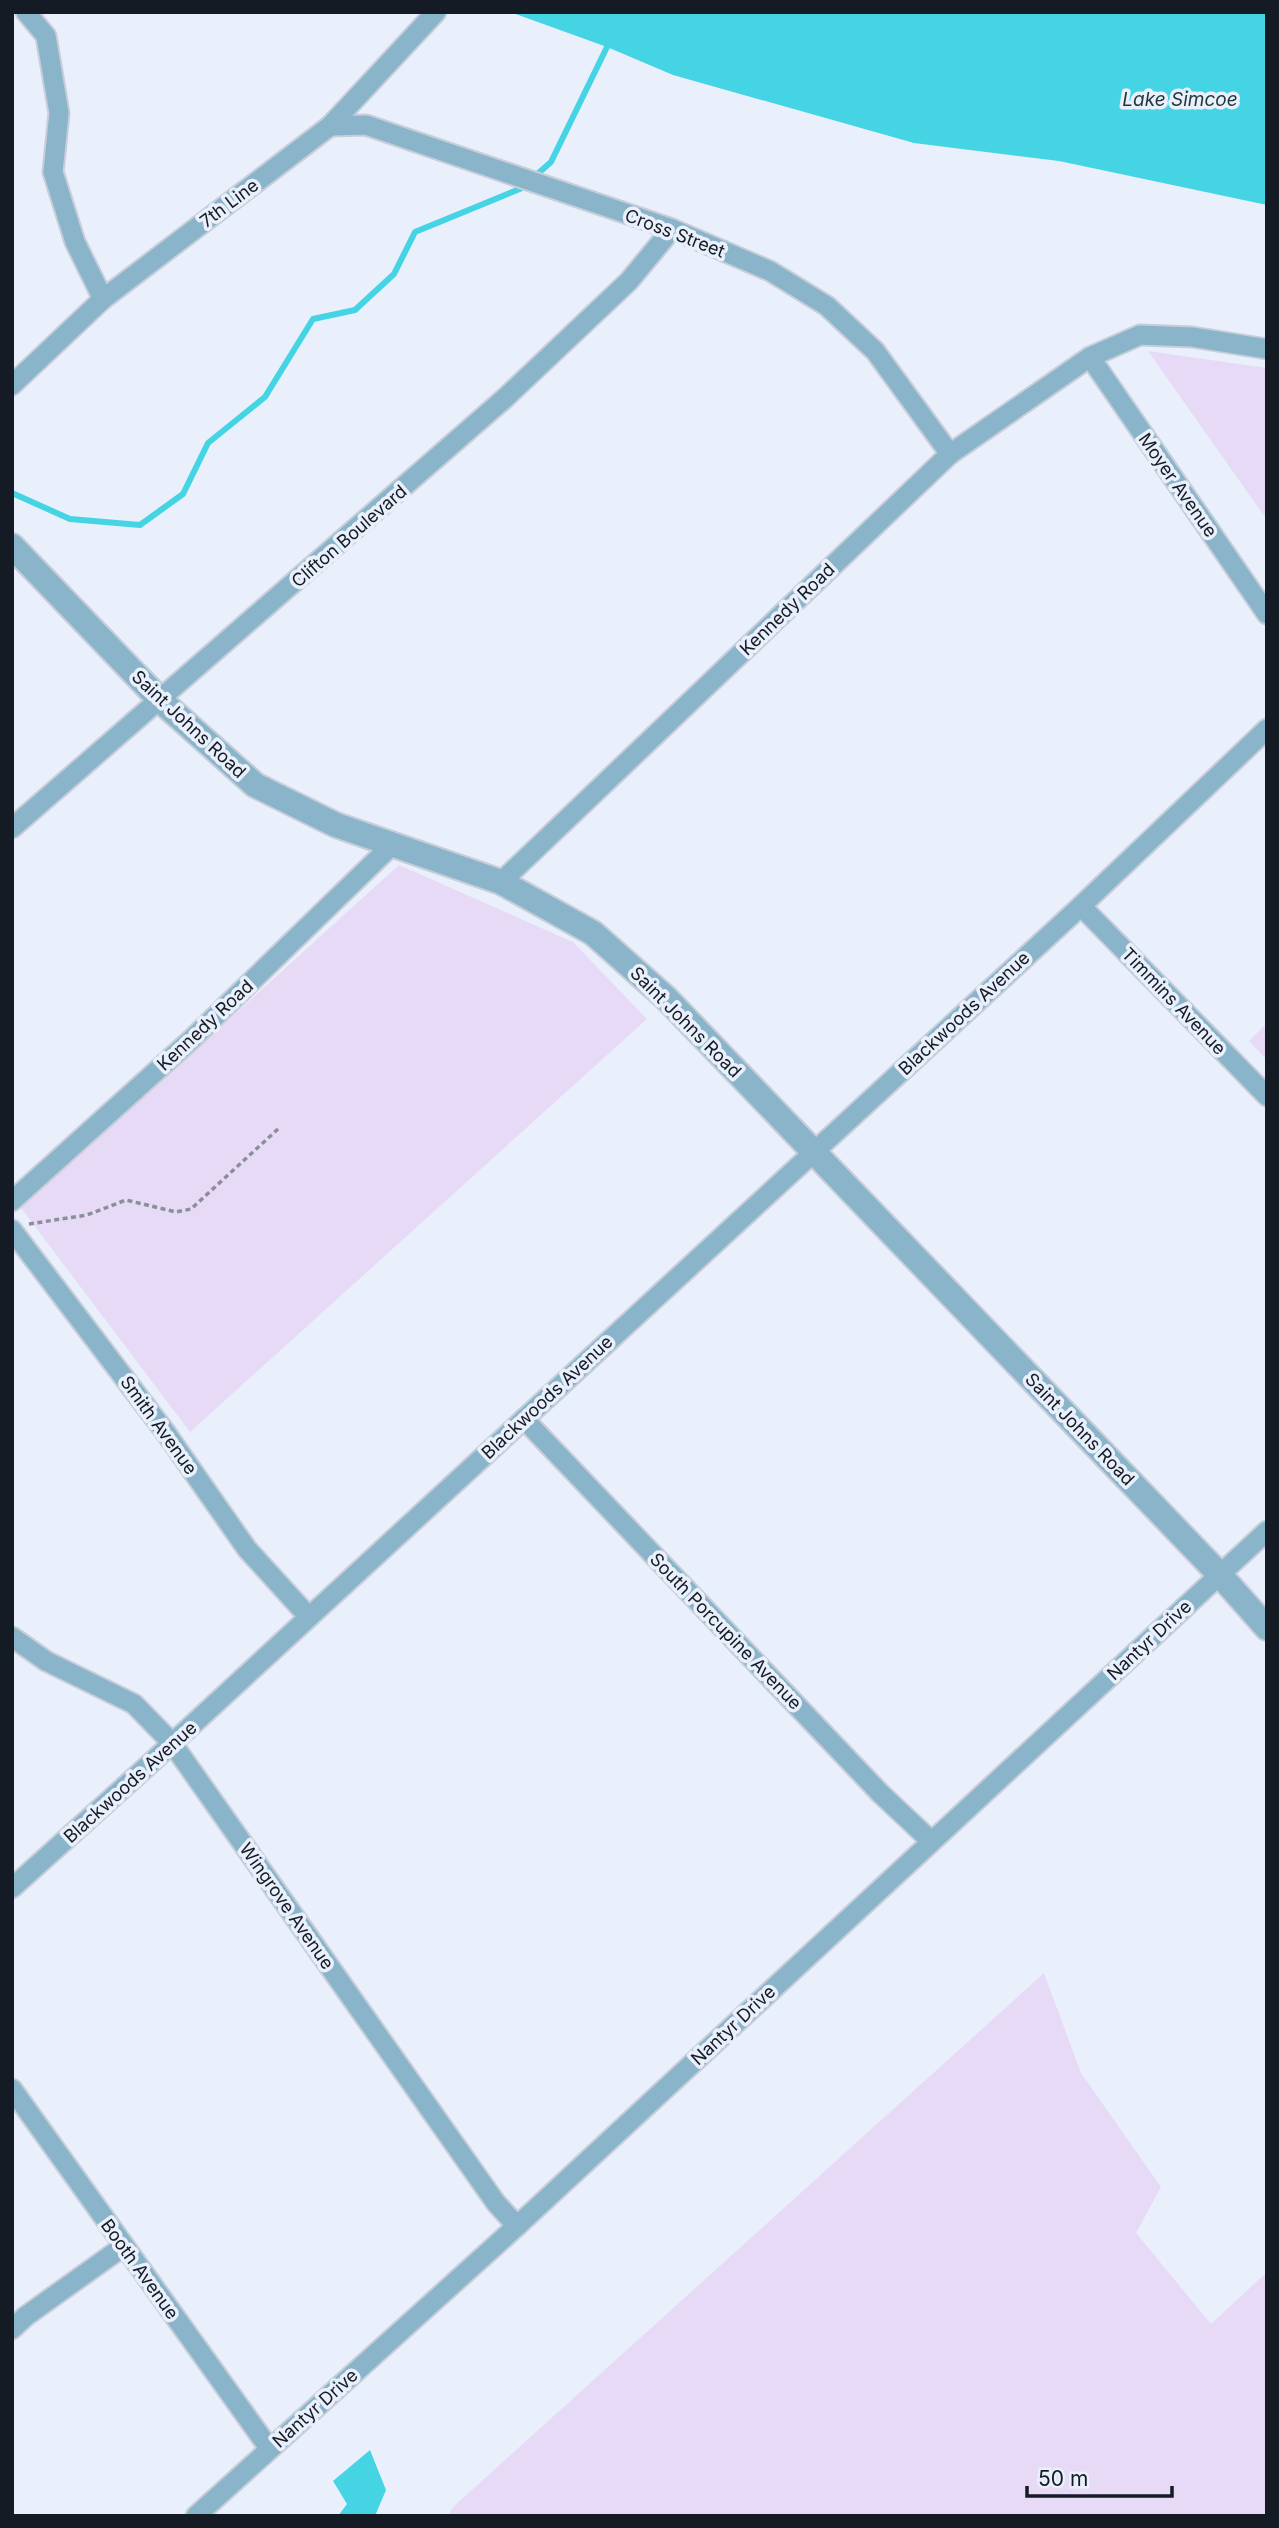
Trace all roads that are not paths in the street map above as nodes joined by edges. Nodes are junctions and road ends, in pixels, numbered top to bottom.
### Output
1 (26, 12) edge
2 (436, 12) edge
3 (330, 126) junction
4 (673, 229) junction
5 (103, 299) junction
6 (1267, 349) edge
7 (1090, 357) junction
8 (12, 385) edge
9 (950, 454) junction
10 (12, 545) edge
11 (1267, 614) edge
12 (160, 701) junction
13 (1267, 729) edge
14 (12, 828) edge
15 (392, 845) junction
16 (500, 882) junction
17 (1081, 906) junction
18 (1267, 1096) edge
19 (813, 1151) junction
20 (12, 1201) edge
21 (18, 1228) edge
22 (524, 1419) junction
23 (1267, 1531) edge
24 (1220, 1575) junction
25 (308, 1616) junction
26 (1267, 1628) edge
27 (12, 1637) edge
28 (172, 1743) junction
29 (931, 1841) junction
30 (12, 1888) edge
31 (12, 2089) edge
32 (516, 2227) junction
33 (124, 2246) junction
34 (12, 2329) edge
35 (270, 2448) junction
36 (197, 2516) edge

1 - 5 street
2 - 3 street, 7th Line
3 - 4 street, Cross Street
3 - 5 street, 7th Line
4 - 9 street, Cross Street
4 - 12 street, Clifton Boulevard
5 - 8 street, 7th Line
6 - 7 street, Kennedy Road
7 - 9 street, Kennedy Road
7 - 11 street, Moyer Avenue
9 - 16 street, Kennedy Road
10 - 12 street, Saint Johns Road
12 - 14 street, Clifton Boulevard
12 - 15 street, Saint Johns Road
13 - 17 street
15 - 16 street, Saint Johns Road
15 - 20 street, Kennedy Road
16 - 19 street, Saint Johns Road
17 - 18 street, Timmins Avenue
17 - 19 street, Blackwoods Avenue
19 - 22 street, Blackwoods Avenue
19 - 24 street, Saint Johns Road
21 - 25 street, Smith Avenue
22 - 25 street, Blackwoods Avenue
22 - 29 street, South Porcupine Avenue
23 - 24 street, Nantyr Drive
24 - 26 street, Saint Johns Road
24 - 29 street, Nantyr Drive
25 - 28 street, Blackwoods Avenue
27 - 28 street, Wingrove Avenue
28 - 30 street, Blackwoods Avenue
28 - 32 street, Wingrove Avenue
29 - 32 street, Nantyr Drive
31 - 33 street, Booth Avenue
32 - 35 street, Nantyr Drive
33 - 34 street
33 - 35 street, Booth Avenue
35 - 36 street, Nantyr Drive

